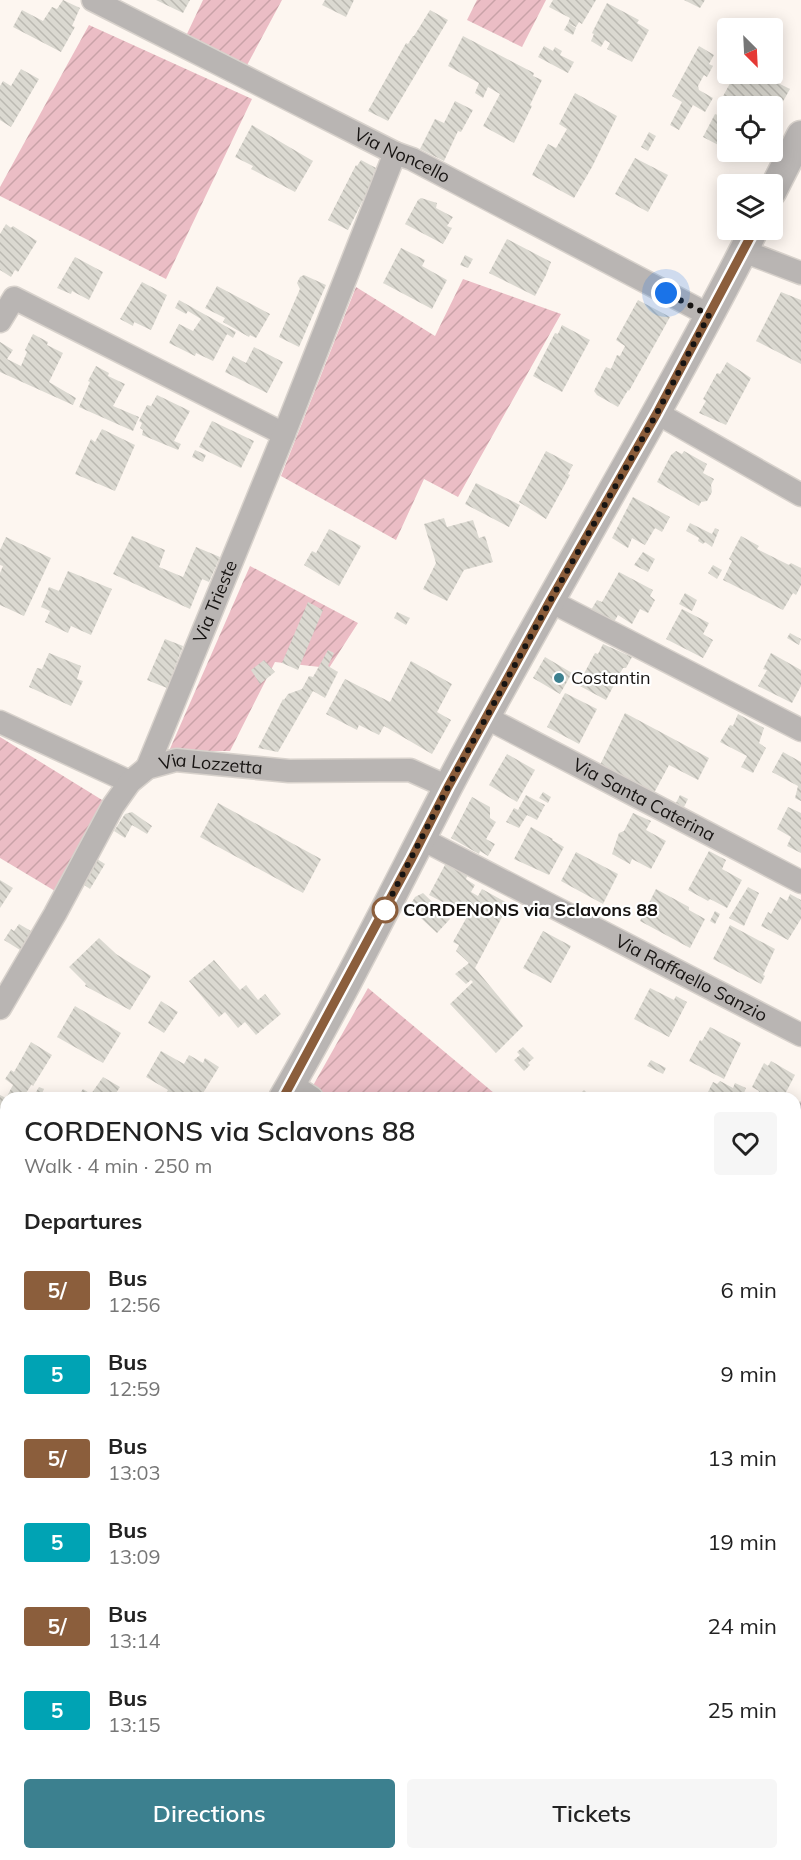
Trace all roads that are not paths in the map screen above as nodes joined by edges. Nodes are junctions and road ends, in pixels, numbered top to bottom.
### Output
1 (93, 0) edge
2 (801, 135) edge
3 (395, 153) junction
4 (781, 174) edge
5 (748, 240) edge
6 (801, 273) edge
7 (709, 315) junction
8 (0, 321) edge
9 (657, 413) junction
10 (284, 434) junction
11 (801, 495) edge
12 (550, 601) junction
13 (487, 718) junction
14 (0, 722) edge
15 (801, 730) edge
16 (138, 775) junction
17 (448, 787) junction
18 (422, 839) junction
19 (801, 882) edge
20 (0, 1008) edge
21 (801, 1035) edge
22 (296, 1092) edge

1 - 3 street, Via Noncello
2 - 4 street
3 - 7 street, Via Noncello
3 - 10 street, Via Trieste
5 - 6 street
5 - 7 street
7 - 9 street
8 - 10 street
9 - 11 street
9 - 12 street
10 - 16 street, Via Trieste
12 - 13 street
12 - 15 street
13 - 17 street
13 - 19 street, Via Santa Caterina
14 - 16 street
16 - 17 street, Via Lozzetta
16 - 20 street
17 - 18 street
18 - 21 street, Via Raffaello Sanzio
18 - 22 street

